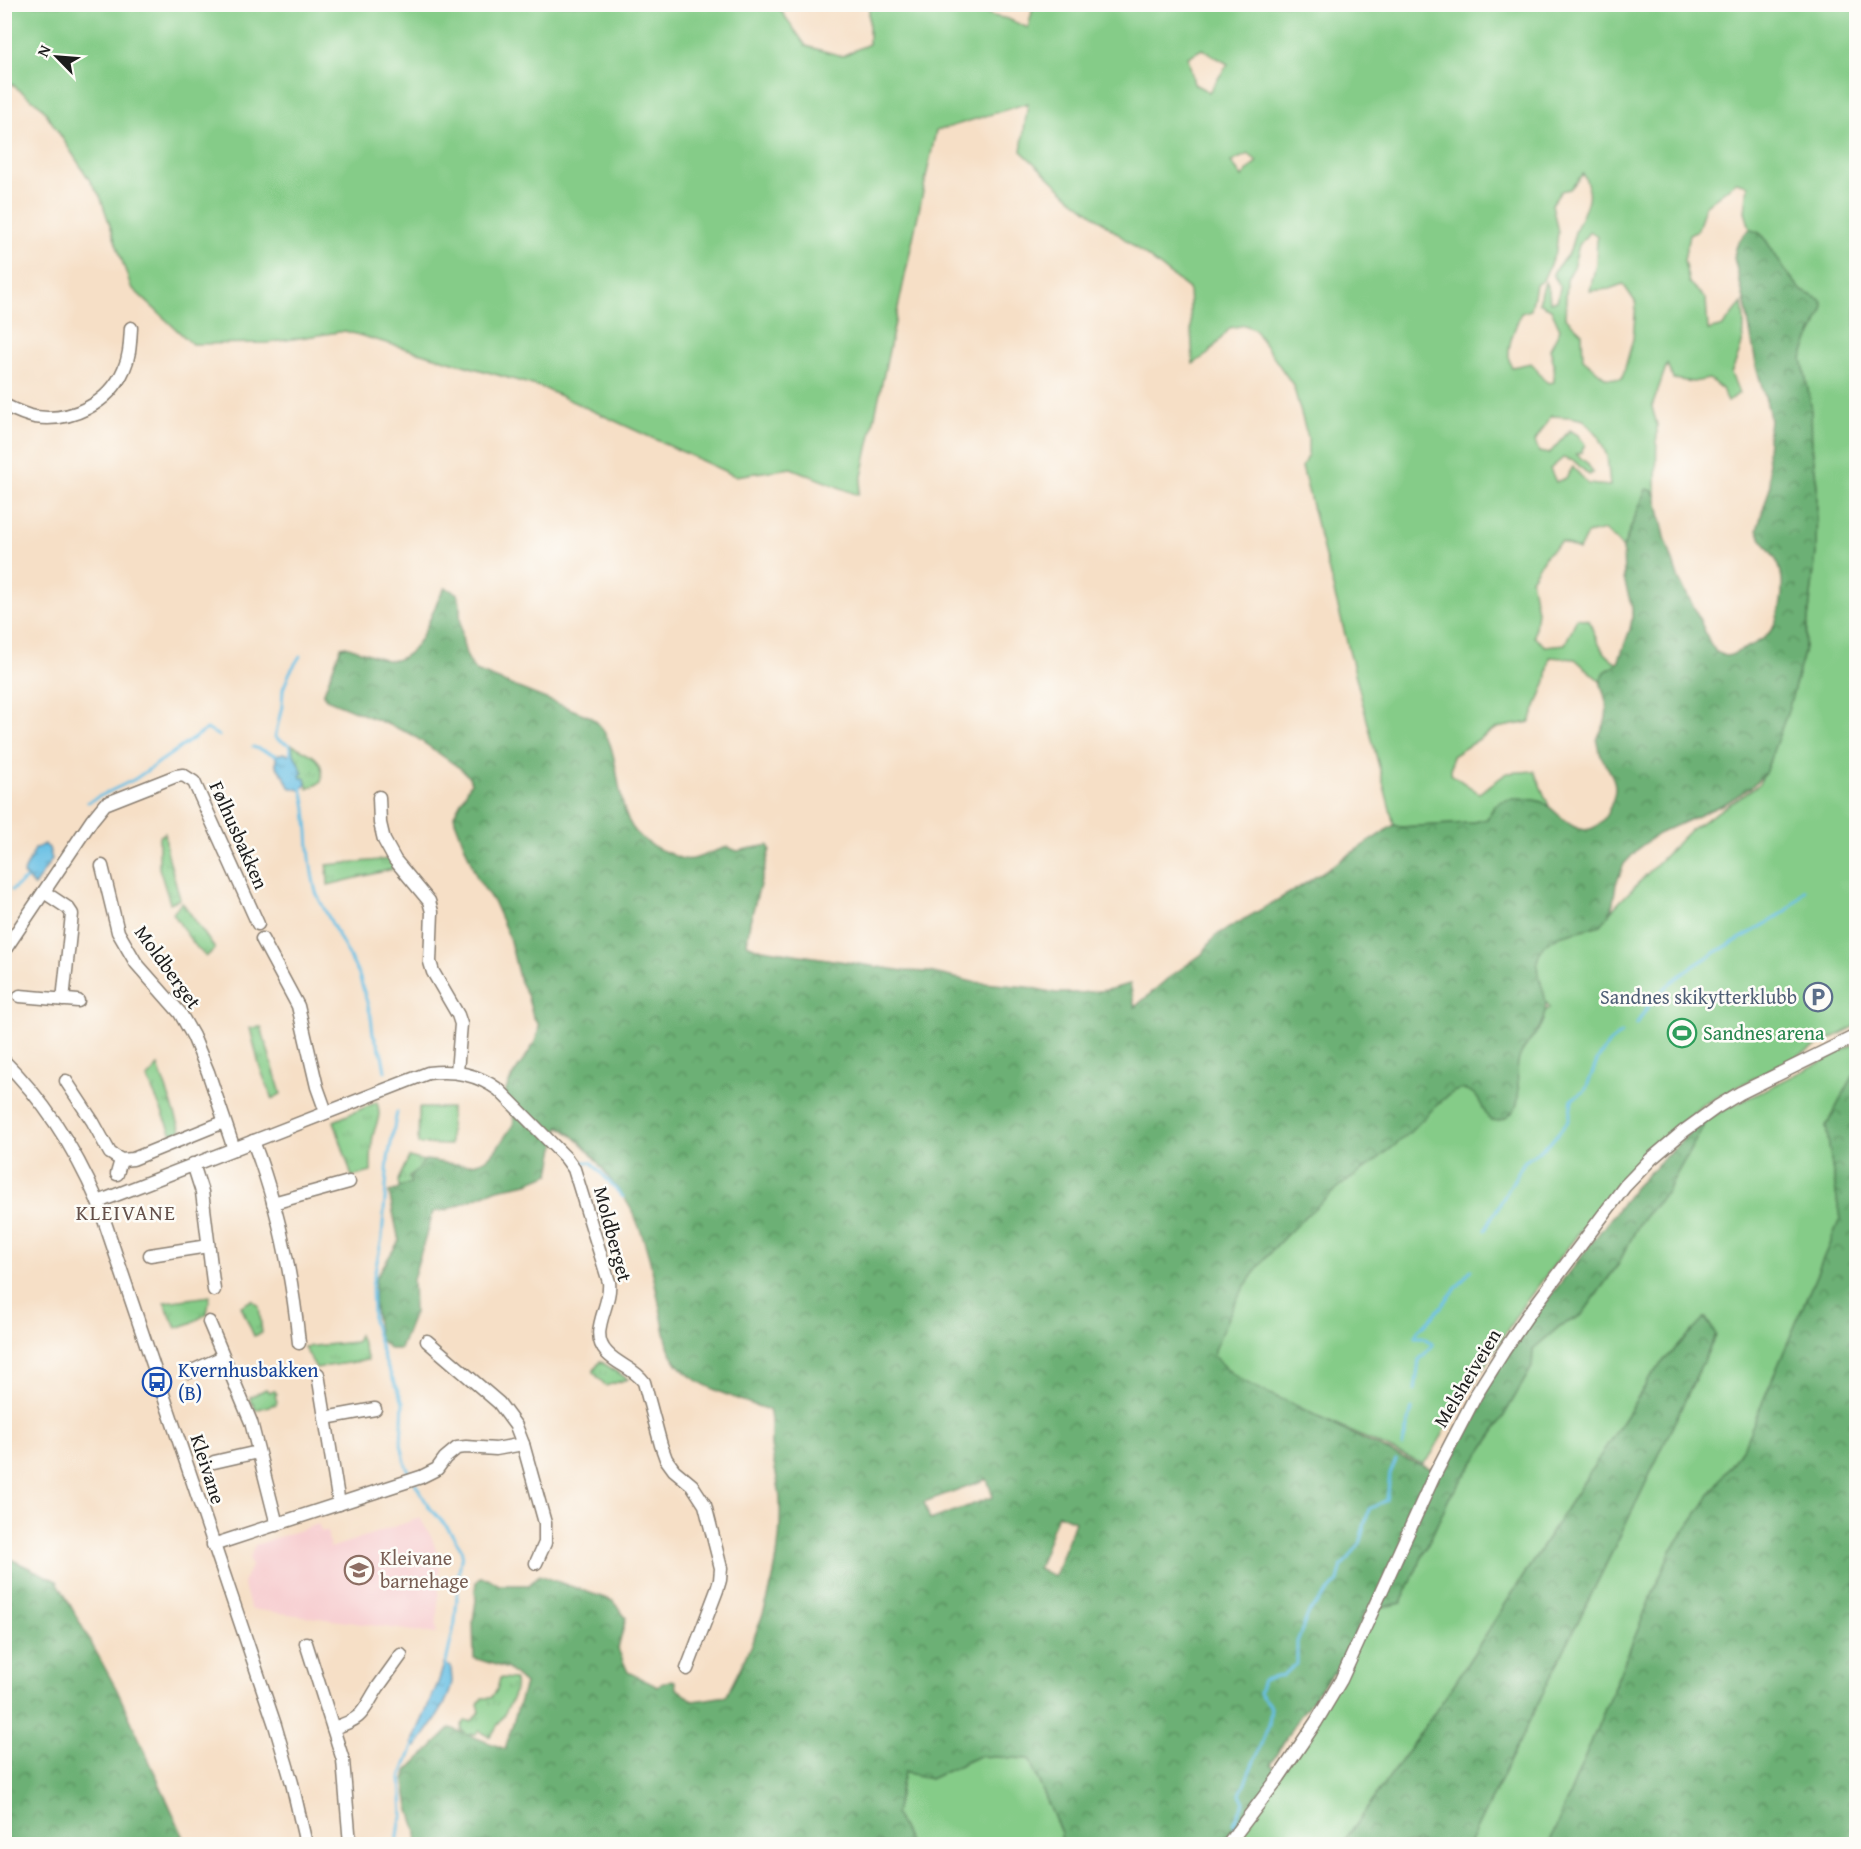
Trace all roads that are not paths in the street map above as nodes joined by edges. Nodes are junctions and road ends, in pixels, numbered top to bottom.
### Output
1 (131, 328) dead end
2 (4, 405) edge
3 (379, 797) dead end
4 (102, 866) dead end
5 (44, 892) junction
6 (258, 924) dead end
7 (262, 939) dead end
8 (4, 951) edge
9 (20, 996) dead end
10 (63, 1000) junction
11 (78, 1001) dead end
12 (1857, 1036) edge
13 (4, 1061) edge
14 (457, 1072) junction
15 (66, 1081) dead end
16 (326, 1112) junction
17 (224, 1122) junction
18 (253, 1141) junction
19 (234, 1149) junction
20 (121, 1160) junction
21 (193, 1164) junction
22 (117, 1174) dead end
23 (349, 1182) dead end
24 (98, 1202) junction
25 (273, 1203) junction
26 (208, 1246) junction
27 (150, 1255) dead end
28 (214, 1290) dead end
29 (209, 1322) dead end
30 (427, 1341) dead end
31 (299, 1343) dead end
32 (223, 1357) junction
33 (190, 1372) dead end
34 (318, 1374) dead end
35 (375, 1409) dead end
36 (325, 1418) junction
37 (523, 1444) junction
38 (258, 1452) junction
39 (214, 1462) dead end
40 (339, 1504) junction
41 (277, 1525) junction
42 (213, 1545) junction
43 (536, 1563) dead end
44 (306, 1643) dead end
45 (401, 1655) dead end
46 (687, 1670) dead end
47 (333, 1728) junction
48 (1234, 1837) edge
49 (306, 1845) edge
50 (350, 1845) edge

1 - 2 street
3 - 14 street
4 - 17 street, Moldberget
5 - 6 street, Følhusbakken
5 - 8 street, Følhusbakken
5 - 10 street
7 - 16 street
9 - 10 street
10 - 11 street
12 - 48 street, Melsheiveien
13 - 24 street, Kleivane
14 - 16 street, Moldberget
14 - 46 street, Moldberget
15 - 20 street
16 - 18 street, Moldberget
17 - 19 street, Moldberget
17 - 20 street
18 - 19 street, Moldberget
18 - 25 street
19 - 21 street, Moldberget
20 - 22 street
21 - 24 street, Moldberget
21 - 26 street
23 - 25 street
24 - 42 street, Kleivane
25 - 31 street
26 - 27 street
26 - 28 street
29 - 32 street
30 - 37 street
32 - 33 street
32 - 38 street
34 - 36 street
35 - 36 street
36 - 40 street
37 - 40 street
37 - 43 street
38 - 39 street
38 - 41 street
40 - 41 street
41 - 42 street
42 - 49 street, Kleivane
44 - 47 street
45 - 47 street
47 - 50 street

